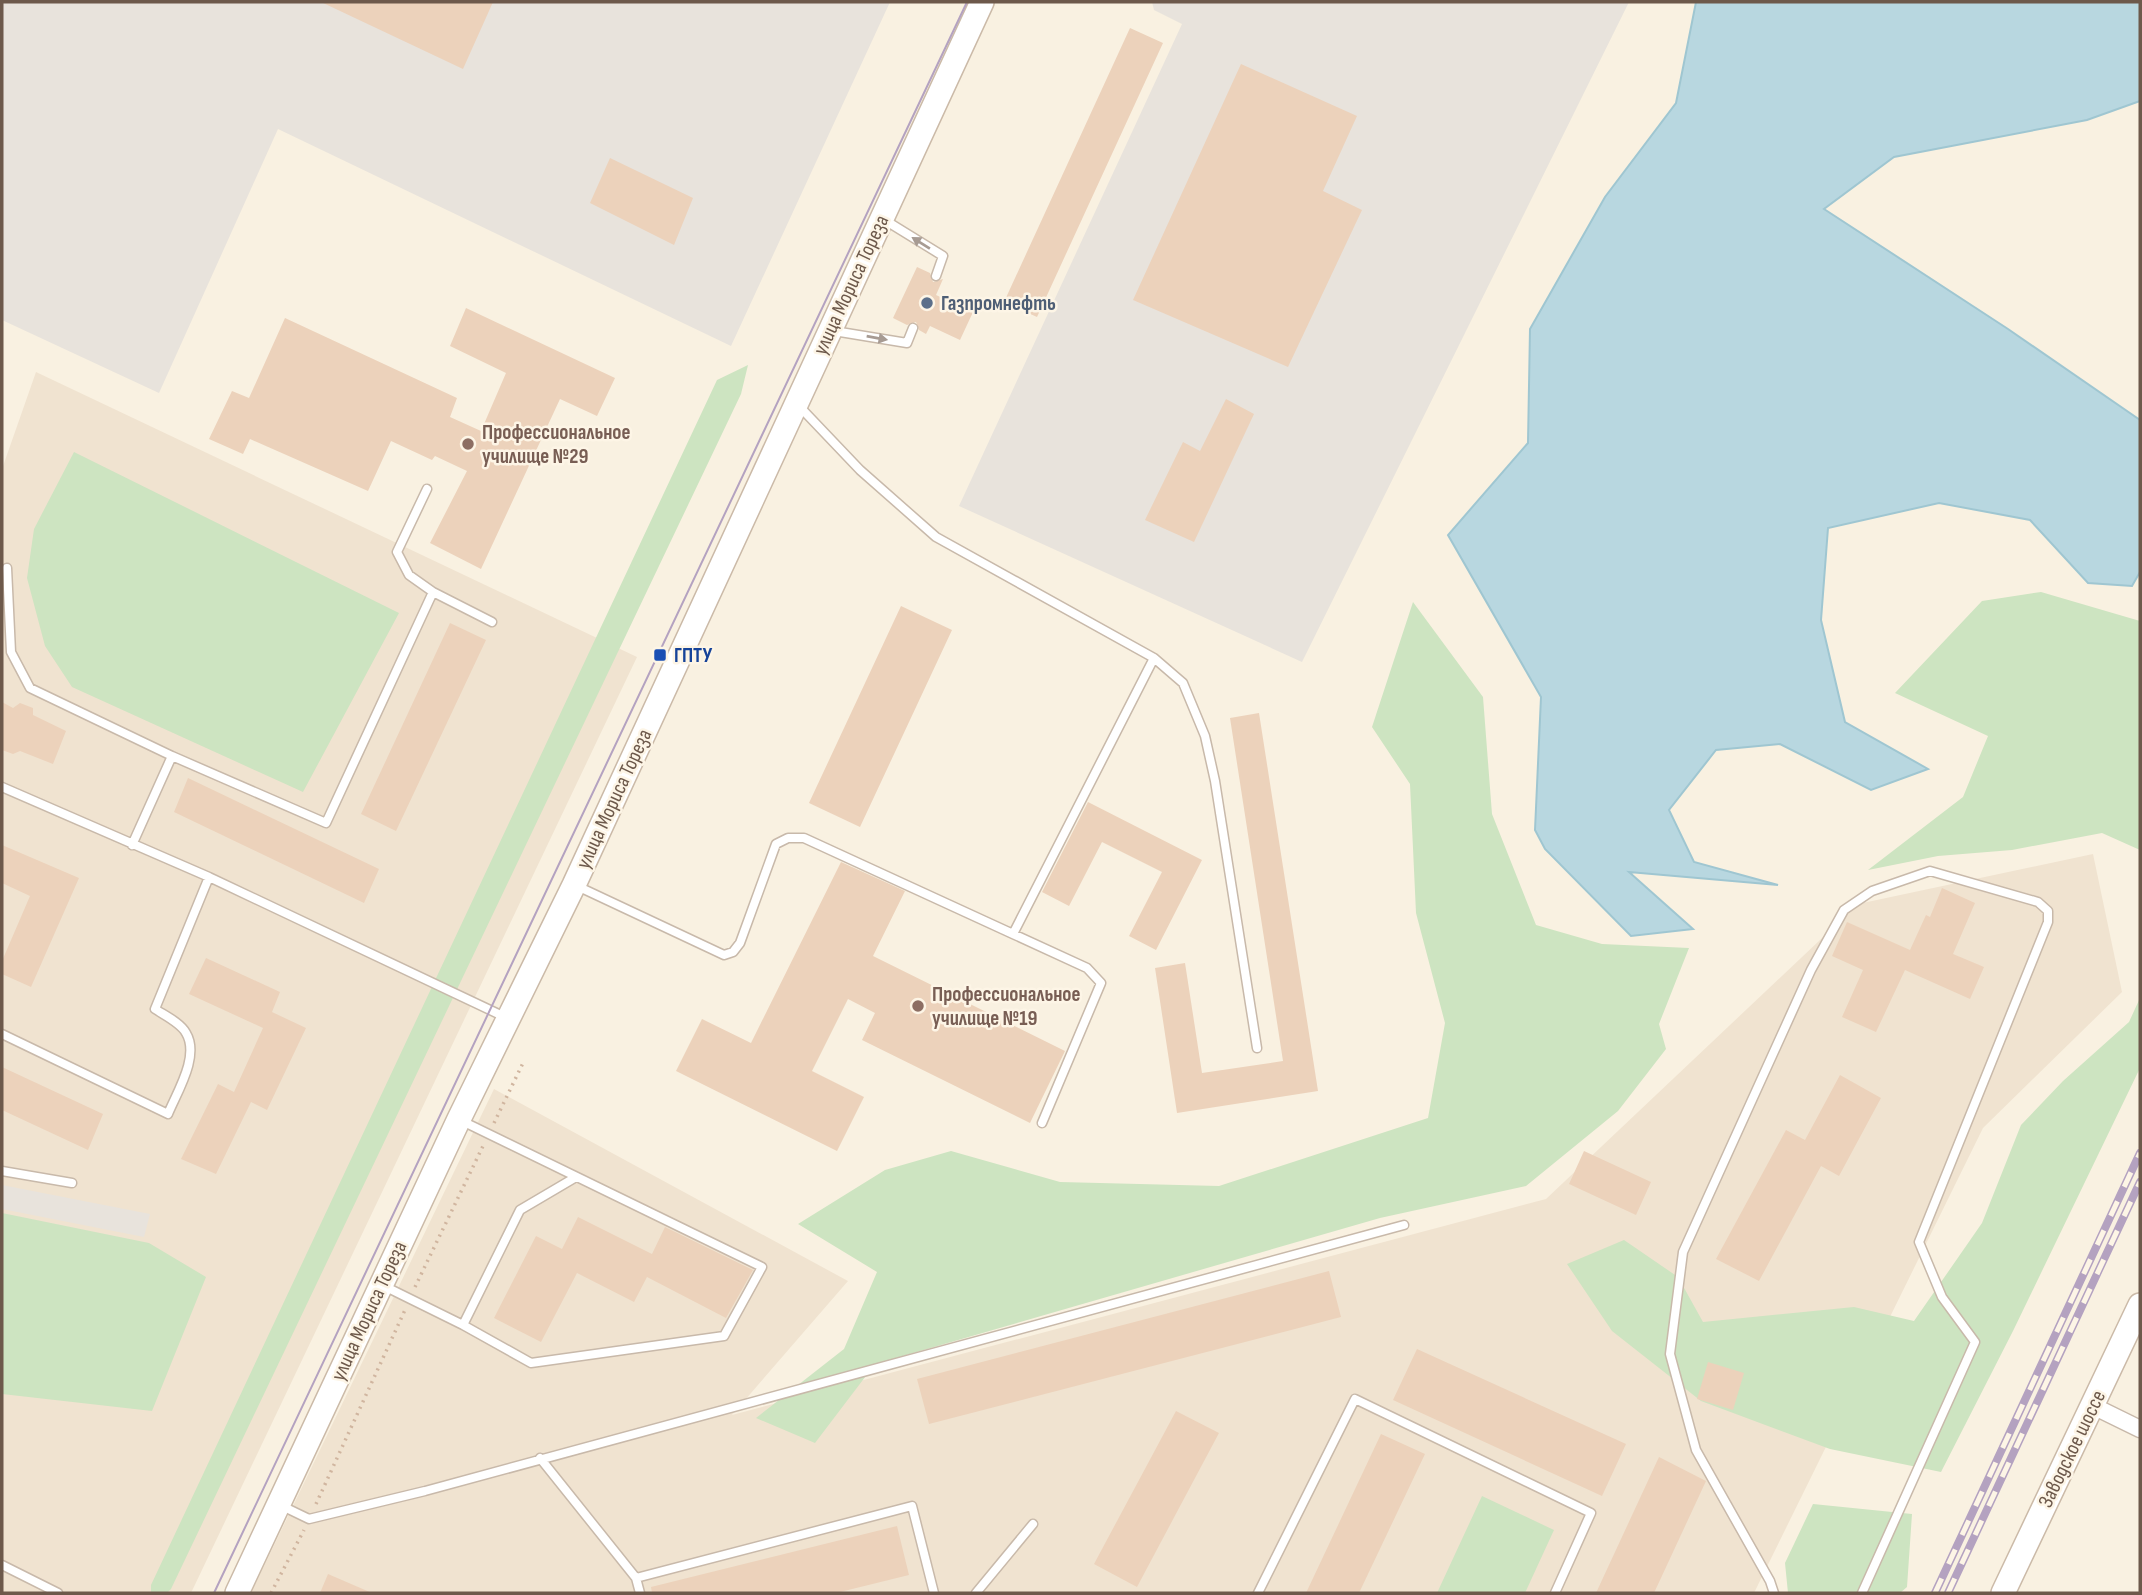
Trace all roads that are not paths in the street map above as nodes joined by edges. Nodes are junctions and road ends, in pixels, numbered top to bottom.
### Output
1 (982, 2) edge
2 (882, 218) junction
3 (936, 276) dead end
4 (913, 328) dead end
5 (831, 330) junction
6 (795, 403) junction
7 (428, 489) dead end
8 (7, 568) dead end
9 (433, 592) junction
10 (492, 622) dead end
11 (1154, 658) junction
12 (172, 756) junction
13 (2, 787) edge
14 (132, 845) junction
15 (209, 877) junction
16 (575, 885) junction
17 (1013, 934) junction
18 (509, 1018) junction
19 (2, 1034) edge
20 (1257, 1048) dead end
21 (459, 1119) junction
22 (1042, 1124) dead end
23 (2, 1171) edge
24 (576, 1177) junction
25 (72, 1183) dead end
26 (1404, 1225) dead end
27 (382, 1284) junction
28 (2140, 1305) edge
29 (463, 1325) junction
30 (2093, 1406) junction
31 (2140, 1429) edge
32 (540, 1458) junction
33 (280, 1505) junction
34 (1033, 1524) dead end
35 (2, 1564) edge
36 (636, 1578) junction
37 (58, 1593) edge
38 (237, 1593) edge
39 (640, 1593) edge
40 (934, 1593) edge
41 (976, 1593) edge
42 (1258, 1593) edge
43 (1555, 1593) edge
44 (1774, 1593) edge
45 (1862, 1593) edge
46 (2003, 1593) edge

1 - 2 street, улица Мориса Тореза
3 -> 2 lane
2 - 5 street, улица Мориса Тореза
5 -> 4 lane
5 - 6 street, улица Мориса Тореза
6 - 11 lane
6 - 16 street, улица Мориса Тореза
7 - 9 lane
8 - 12 lane
9 - 10 lane
9 - 12 lane
11 - 17 lane
11 - 20 lane
12 - 14 lane
13 - 14 lane
14 - 15 lane
15 - 18 lane
15 - 19 lane
16 - 17 lane
16 - 18 street, улица Мориса Тореза
17 - 22 lane
18 - 21 street, улица Мориса Тореза
21 - 24 lane
21 - 27 street, улица Мориса Тореза
23 - 25 lane
24 - 29 lane
24 - 29 lane
26 - 32 lane
27 - 29 lane
27 - 33 street, улица Мориса Тореза
28 - 30 street, Заводское шоссе
30 - 31 street
30 - 46 street, Заводское шоссе
32 - 33 lane
32 - 36 lane
33 - 38 street, улица Мориса Тореза
34 - 41 lane
35 - 37 lane
36 - 39 lane
36 - 40 lane
42 - 43 lane
44 - 45 lane

